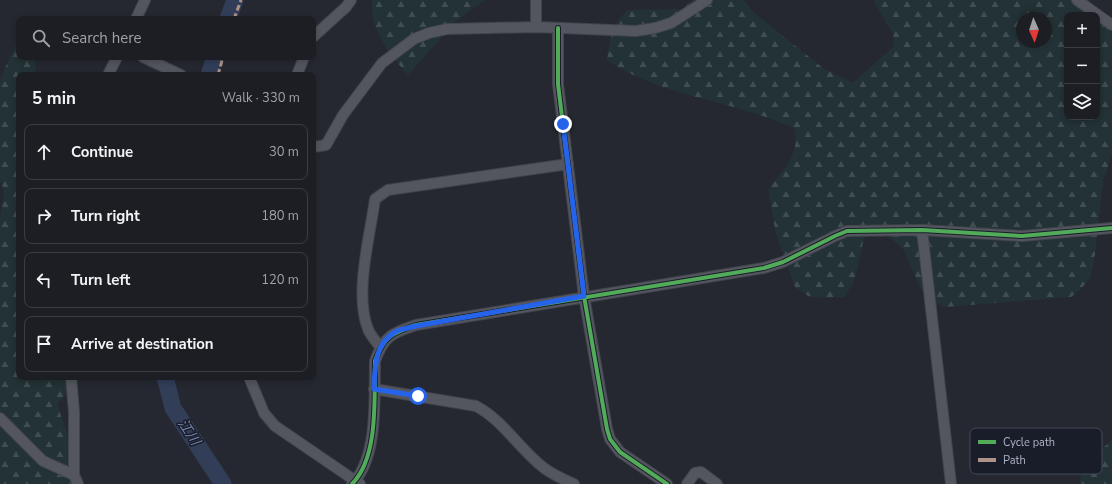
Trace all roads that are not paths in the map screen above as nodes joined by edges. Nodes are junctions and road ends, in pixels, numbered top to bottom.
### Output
1 (144, 0) edge
2 (351, 0) edge
3 (536, 0) edge
4 (707, 0) edge
5 (1077, 0) edge
6 (137, 16) edge
7 (1112, 25) edge
8 (536, 27) junction
9 (558, 28) junction
10 (316, 34) edge
11 (116, 60) edge
12 (149, 60) edge
13 (303, 60) edge
14 (110, 72) edge
15 (174, 72) edge
16 (297, 72) edge
17 (316, 147) edge
18 (568, 164) junction
19 (1112, 228) edge
20 (922, 230) junction
21 (584, 296) junction
22 (380, 347) junction
23 (71, 380) edge
24 (250, 380) edge
25 (374, 389) junction
26 (0, 418) edge
27 (76, 479) edge
28 (356, 483) edge
29 (574, 484) edge
30 (667, 484) edge
31 (687, 484) edge
32 (717, 484) edge
33 (951, 484) edge

1 - 6 street
2 - 10 street
3 - 8 street
4 - 9 street
5 - 7 street
8 - 9 street
8 - 17 street
9 - 18 street
11 - 14 street
12 - 15 street
13 - 16 street
18 - 21 street
18 - 22 street
19 - 20 street
20 - 21 street
20 - 33 street
21 - 22 street
21 - 30 street
22 - 25 street
23 - 27 street
24 - 28 street
25 - 28 street
25 - 29 street
26 - 27 street
31 - 32 street

